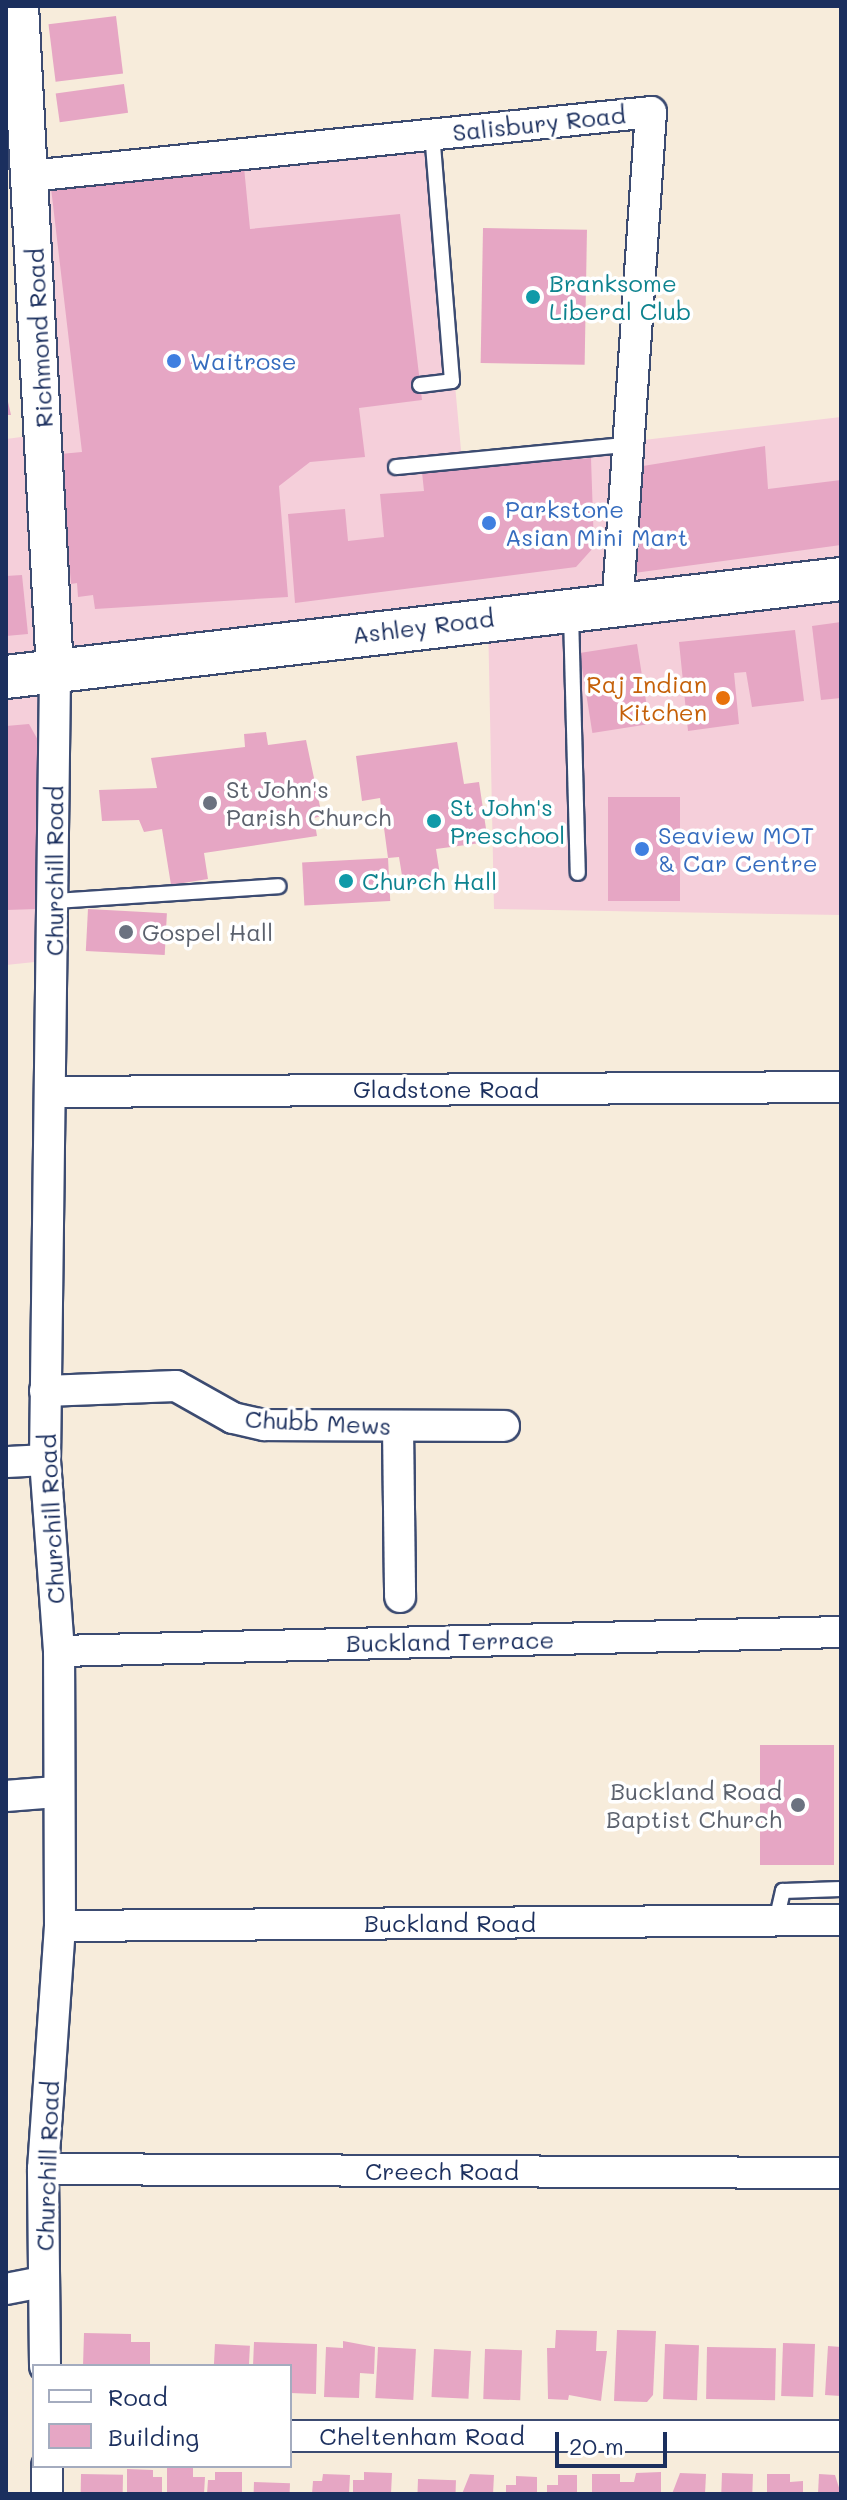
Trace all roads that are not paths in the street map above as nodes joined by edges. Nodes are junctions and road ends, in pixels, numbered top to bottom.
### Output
1 (20, 6) edge
2 (432, 135) junction
3 (30, 176) junction
4 (420, 385) dead end
5 (625, 445) junction
6 (396, 467) dead end
7 (841, 579) edge
8 (617, 605) junction
9 (571, 610) junction
10 (55, 671) junction
11 (6, 677) edge
12 (578, 873) dead end
13 (278, 886) dead end
14 (55, 901) junction
15 (841, 1087) edge
16 (52, 1092) junction
17 (45, 1391) junction
18 (398, 1426) junction
19 (504, 1426) dead end
20 (45, 1460) junction
21 (6, 1462) edge
22 (400, 1597) dead end
23 (841, 1632) edge
24 (59, 1651) junction
25 (57, 1792) junction
26 (6, 1796) edge
27 (841, 1889) edge
28 (841, 1920) edge
29 (776, 1921) junction
30 (60, 1926) junction
31 (43, 2169) junction
32 (841, 2173) edge
33 (43, 2282) junction
34 (6, 2289) edge
35 (45, 2364) edge
36 (292, 2436) edge
37 (841, 2436) edge
38 (47, 2468) edge
39 (47, 2494) edge

1 - 3 street, Richmond Road
2 - 3 street, Salisbury Road
2 - 4 lane
2 - 5 street, Salisbury Road
3 - 10 street, Richmond Road
5 - 6 lane
5 - 8 street, Salisbury Road
7 - 8 main road, Ashley Road
8 - 9 main road, Ashley Road
9 - 10 main road, Ashley Road
9 - 12 lane
10 - 11 main road, Ashley Road
10 - 14 street, Churchill Road
13 - 14 lane
14 - 16 street, Churchill Road
15 - 16 street, Gladstone Road
16 - 17 street, Churchill Road
17 - 18 street, Chubb Mews
17 - 20 street, Churchill Road
18 - 19 street, Chubb Mews
18 - 22 street
20 - 21 street
20 - 24 street, Churchill Road
23 - 24 street, Buckland Terrace
24 - 25 street, Churchill Road
25 - 26 street
25 - 30 street, Churchill Road
27 - 29 lane
28 - 29 street, Buckland Road
29 - 30 street, Buckland Road
30 - 31 street, Churchill Road
31 - 32 street, Creech Road
31 - 33 street, Churchill Road
33 - 34 street
33 - 35 street, Churchill Road
36 - 37 street, Cheltenham Road
38 - 39 street

